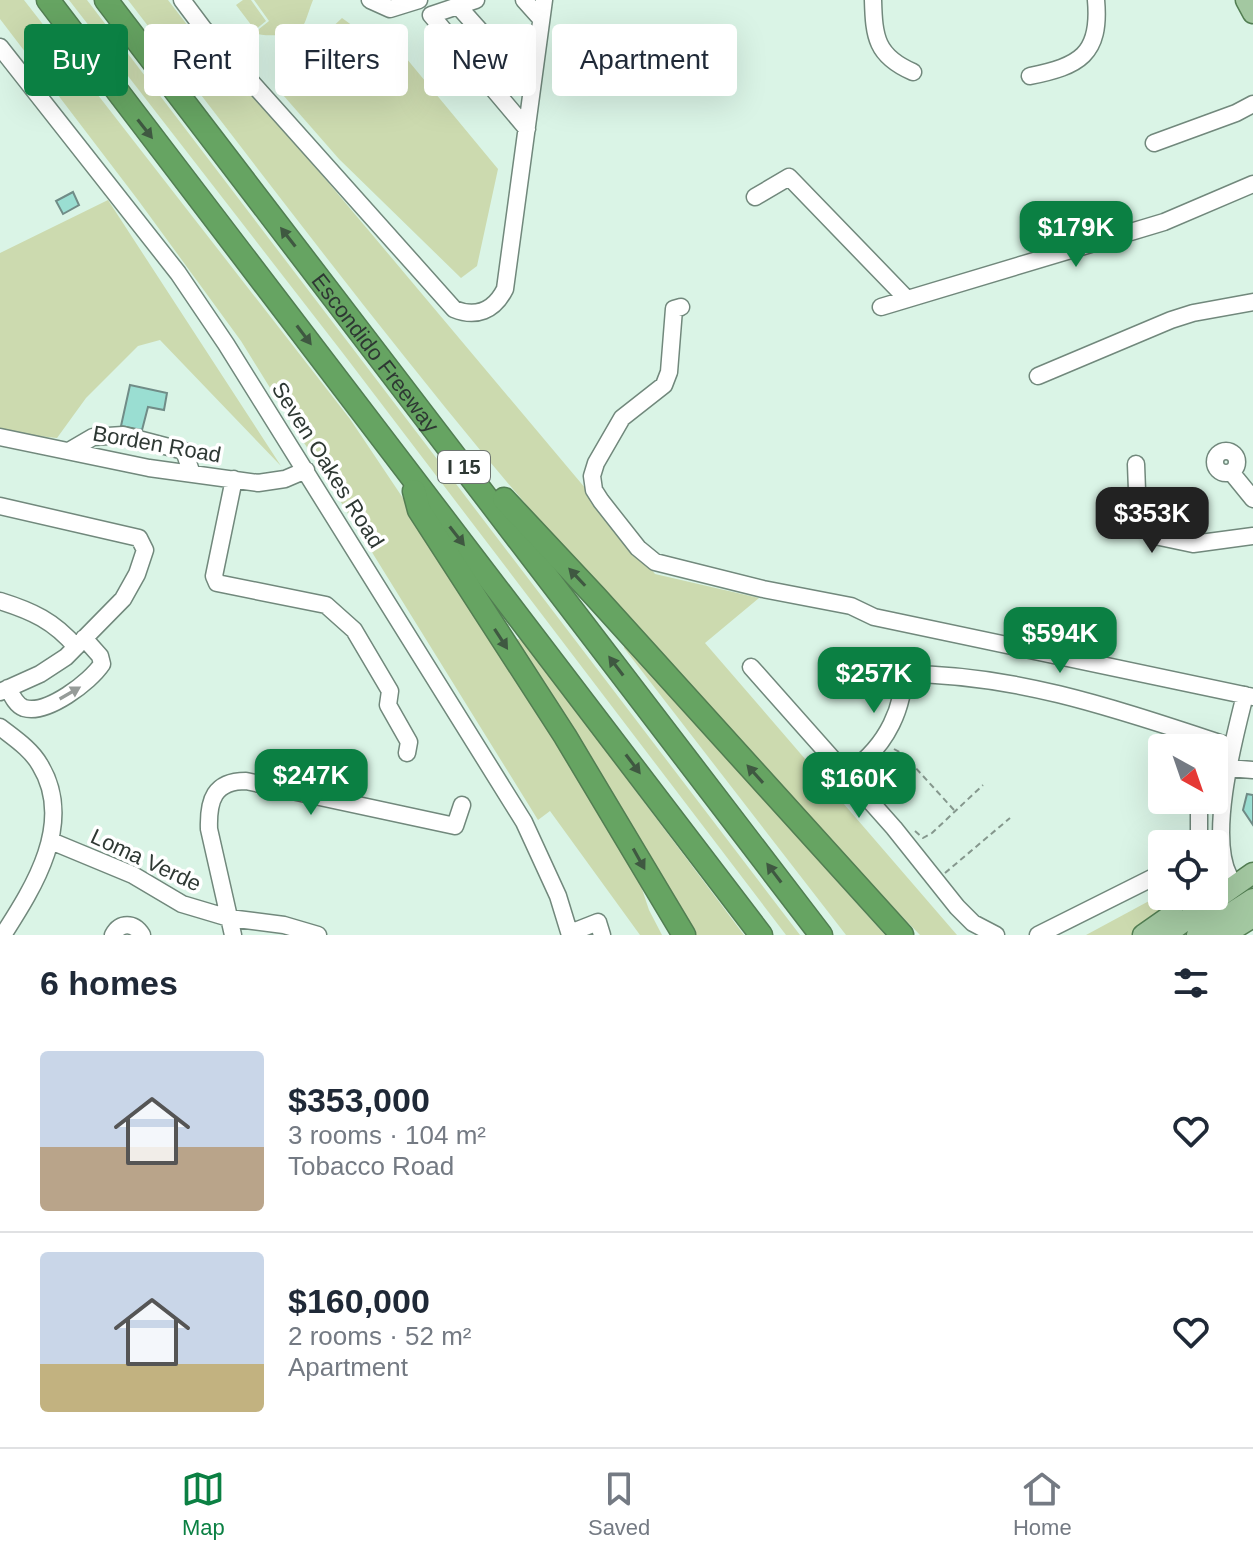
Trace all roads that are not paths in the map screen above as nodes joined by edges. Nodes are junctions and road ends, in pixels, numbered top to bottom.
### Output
1 (48, 0) edge
2 (106, 0) edge
3 (182, 0) edge
4 (370, 0) edge
5 (419, 0) edge
6 (476, 0) edge
7 (524, 0) edge
8 (544, 0) edge
9 (873, 0) edge
10 (1096, 0) edge
11 (1246, 0) edge
12 (458, 6) junction
13 (1253, 13) edge
14 (541, 19) junction
15 (474, 24) edge
16 (0, 47) edge
17 (536, 58) edge
18 (913, 72) dead end
19 (1030, 76) dead end
20 (531, 96) edge
21 (1253, 104) edge
22 (527, 129) junction
23 (1154, 143) dead end
24 (1253, 184) edge
25 (755, 197) dead end
26 (907, 299) junction
27 (1253, 302) edge
28 (681, 307) dead end
29 (881, 307) dead end
30 (1038, 376) dead end
31 (435, 429) junction
32 (0, 437) edge
33 (69, 451) junction
34 (1136, 464) dead end
35 (306, 470) junction
36 (1231, 472) dead end
37 (192, 474) junction
38 (410, 474) junction
39 (234, 479) junction
40 (1253, 499) edge
41 (0, 506) edge
42 (1253, 536) edge
43 (0, 601) edge
44 (80, 643) junction
45 (904, 657) dead end
46 (751, 667) dead end
47 (905, 674) junction
48 (4, 690) edge
49 (1249, 696) edge
50 (0, 727) edge
51 (1186, 734) edge
52 (1228, 746) edge
53 (1232, 747) junction
54 (407, 753) dead end
55 (1228, 768) joint
56 (1253, 770) edge
57 (845, 775) junction
58 (462, 805) dead end
59 (51, 841) junction
60 (1253, 859) edge
61 (1228, 871) edge
62 (1228, 873) edge
63 (1253, 873) edge
64 (1148, 880) edge
65 (1228, 884) edge
66 (1253, 899) edge
67 (1228, 902) edge
68 (1180, 910) edge
69 (1188, 910) edge
70 (1218, 910) edge
71 (1253, 917) edge
72 (229, 918) junction
73 (570, 934) edge
74 (3, 935) edge
75 (113, 935) edge
76 (142, 935) edge
77 (233, 935) edge
78 (318, 935) edge
79 (602, 935) edge
80 (684, 935) edge
81 (761, 935) edge
82 (821, 935) edge
83 (902, 935) edge
84 (996, 935) edge
85 (1038, 935) edge
86 (1143, 935) edge
87 (1165, 935) edge
88 (1181, 935) edge
89 (1197, 935) edge
90 (1224, 935) edge

1 -> 38 highway, I 15
31 -> 2 highway, Escondido Freeway / I 15
3 - 22 street
4 - 5 street
6 - 12 street
7 - 14 street
8 - 14 street
9 - 18 street
10 - 19 street
11 - 13 main road
12 - 15 street
12 - 22 street
14 - 17 street
16 - 35 street, Seven Oakes Road
20 - 22 street
21 - 23 street
24 - 26 street
25 - 26 street
26 - 29 street
27 - 30 street
28 - 49 street
82 -> 31 highway, Escondido Freeway / I 15
83 -> 31 highway
32 - 33 street, Borden Road
33 - 37 street, Borden Road
33 - 37 street
34 - 42 street
35 - 39 street, Borden Road
35 - 73 street, Seven Oakes Road
36 - 40 street
37 - 39 street, Borden Road
38 -> 80 highway
38 -> 81 highway, I 15
39 - 54 street
41 - 44 street
43 - 44 street
44 - 48 street
48 -> 44 street
45 - 47 street
46 - 57 street
47 - 51 street
47 - 57 street
49 - 53 street
50 - 59 street
52 - 53 street
53 - 55 street
55 - 56 street
57 - 84 street
58 - 72 street
59 - 72 street, Loma Verde
59 - 74 street
60 - 61 main road
62 - 63 main road
64 - 85 street
65 - 67 main road
66 - 89 main road
68 - 86 main road
69 - 87 main road
70 - 88 main road
71 - 90 main road
72 - 77 street
72 - 78 street, Loma Verde
73 - 79 street
75 - 76 street

